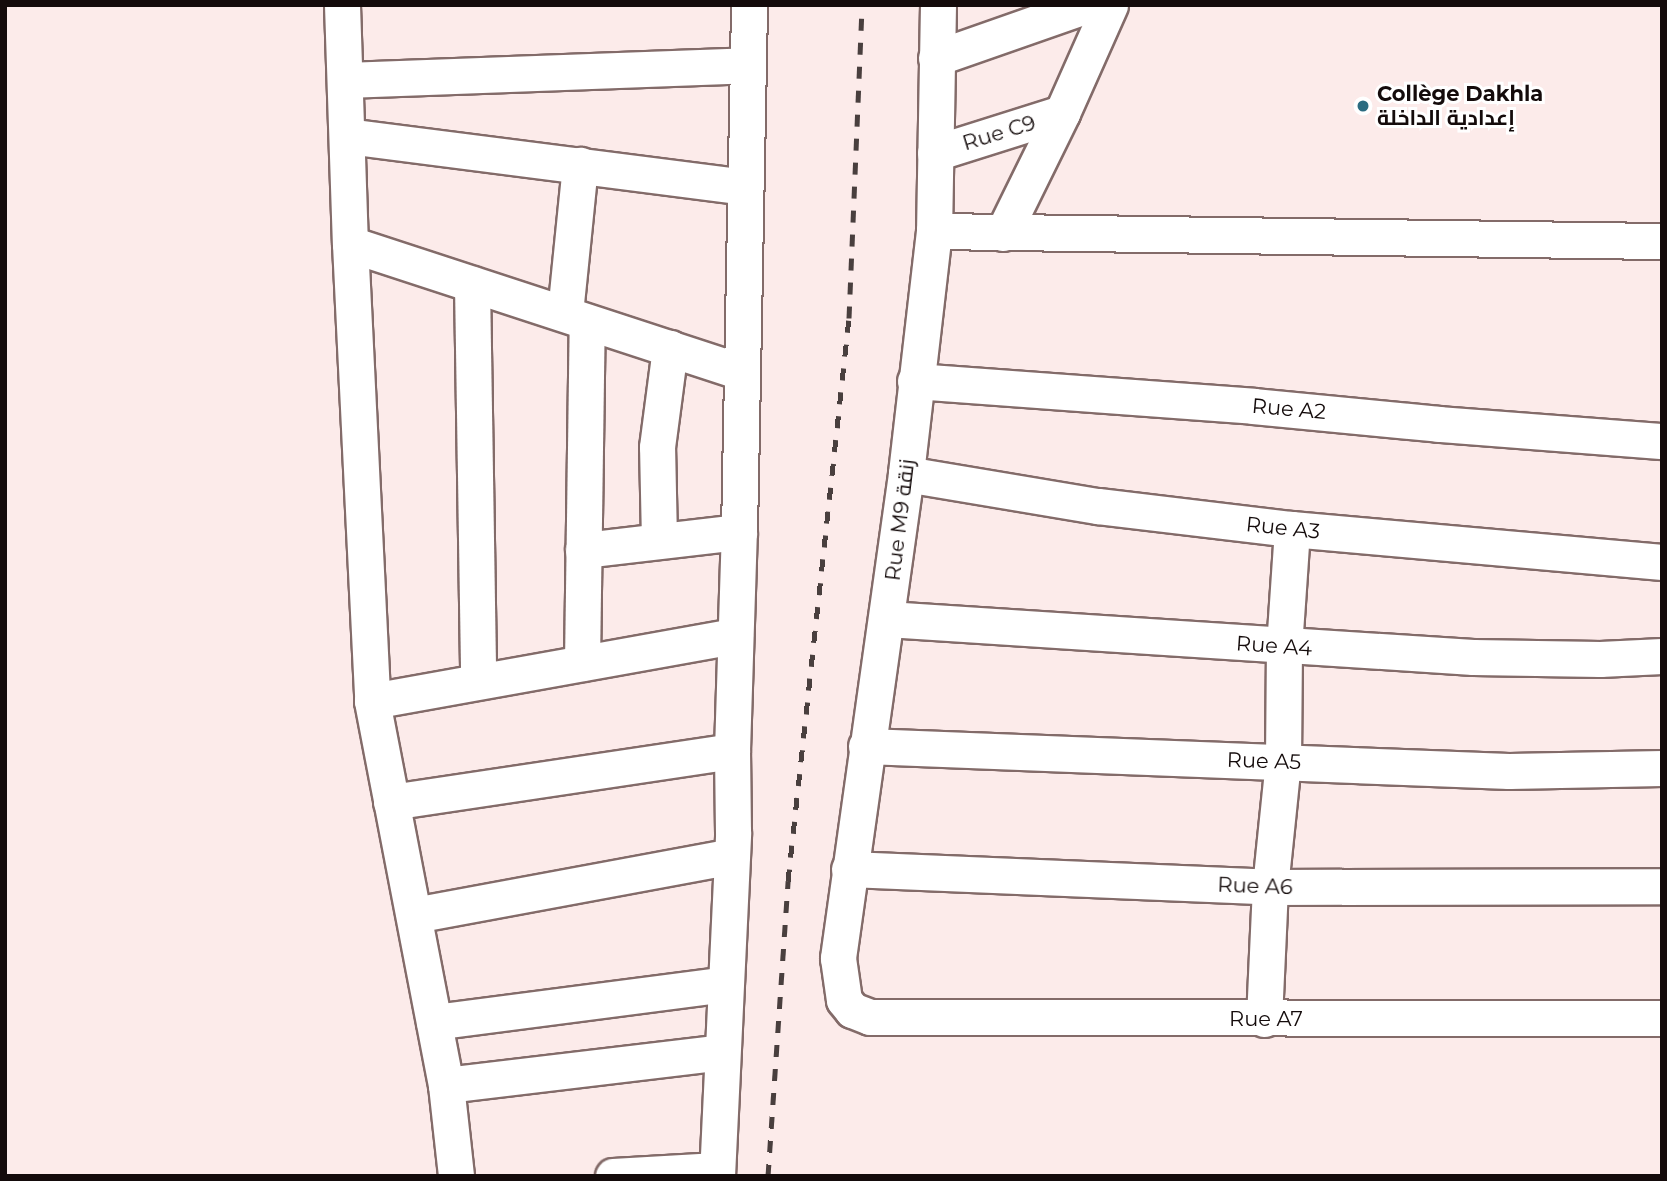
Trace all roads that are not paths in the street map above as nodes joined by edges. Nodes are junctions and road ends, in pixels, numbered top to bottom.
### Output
1 (342, 5) edge
2 (749, 5) edge
3 (938, 5) edge
4 (1087, 5) edge
5 (1110, 5) edge
6 (936, 58) junction
7 (748, 65) junction
8 (345, 80) junction
9 (1062, 113) junction
10 (347, 136) junction
11 (935, 153) junction
12 (580, 165) junction
13 (745, 187) junction
14 (934, 231) junction
15 (1003, 233) junction
16 (1662, 241) edge
17 (350, 244) junction
18 (472, 284) junction
19 (576, 317) junction
20 (670, 348) junction
21 (741, 372) junction
22 (915, 381) junction
23 (1662, 441) edge
24 (906, 474) junction
25 (1292, 529) junction
26 (739, 532) junction
27 (659, 540) junction
28 (583, 550) junction
29 (1662, 562) edge
30 (887, 619) junction
31 (736, 636) junction
32 (1284, 647) junction
33 (1662, 656) edge
34 (582, 663) junction
35 (478, 681) junction
36 (372, 701) junction
37 (866, 746) junction
38 (732, 751) junction
39 (1283, 761) junction
40 (1662, 768) edge
41 (391, 802) junction
42 (732, 856) junction
43 (849, 869) junction
44 (1662, 886) edge
45 (1270, 887) junction
46 (414, 915) junction
47 (726, 984) junction
48 (870, 1017) joint
49 (1662, 1018) edge
50 (1264, 1019) junction
51 (434, 1021) junction
52 (722, 1052) junction
53 (446, 1085) junction
54 (717, 1173) edge
55 (456, 1176) edge
56 (614, 1176) edge

1 - 8 street
2 - 7 street
3 - 6 street, Rue M9 زنقة
4 - 6 street
5 - 9 street
6 - 11 street, Rue M9 زنقة
7 - 8 street
7 - 13 street
8 - 10 street
9 - 11 street, Rue C9
9 - 15 street
10 - 12 street
10 - 17 street
11 - 14 street, Rue M9 زنقة
12 - 13 street
12 - 19 street
13 - 21 street
14 - 15 street
14 - 22 street, Rue M9 زنقة
15 - 16 street
17 - 18 street
17 - 36 street
18 - 19 street
18 - 35 street
19 - 20 street
19 - 28 street
20 - 21 street
20 - 27 street
21 - 26 street
22 - 23 street, Rue A2
22 - 24 street, Rue M9 زنقة
24 - 25 street, Rue A3
24 - 30 street, Rue M9 زنقة
25 - 29 street, Rue A3
25 - 32 street
26 - 27 street
26 - 31 street
27 - 28 street
28 - 34 street
30 - 32 street, Rue A4
30 - 37 street, Rue M9 زنقة
31 - 34 street
31 - 38 street
32 - 33 street, Rue A4
32 - 39 street
34 - 35 street
35 - 36 street
36 - 41 street
37 - 39 street, Rue A5
37 - 43 street, Rue M9 زنقة
38 - 41 street
38 - 42 street
39 - 40 street, Rue A5
39 - 45 street
41 - 46 street
42 - 46 street
42 - 47 street
43 - 45 street, Rue A6
43 - 48 street, Rue M9 زنقة
44 - 45 street, Rue A6
45 - 50 street
46 - 51 street
47 - 51 street
47 - 52 street
48 - 50 street, Rue A7
49 - 50 street, Rue A7
51 - 53 street
52 - 53 street
52 - 54 street
53 - 55 street
54 - 56 street

